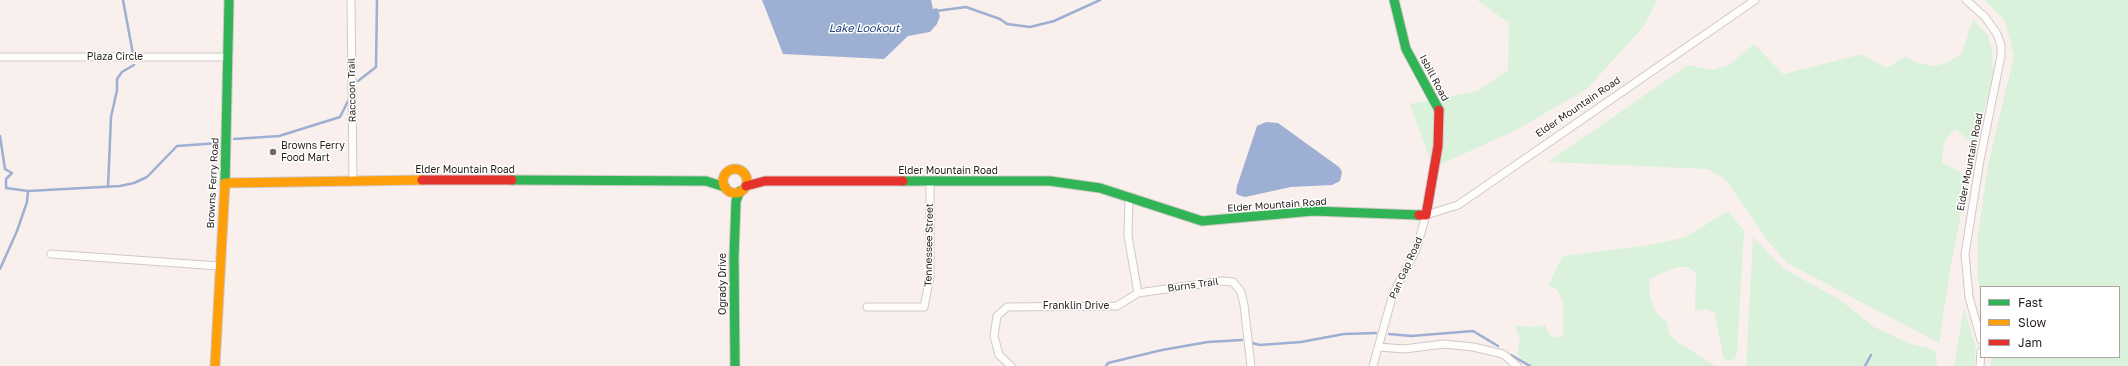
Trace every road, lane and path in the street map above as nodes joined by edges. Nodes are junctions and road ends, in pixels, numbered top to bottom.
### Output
1 (229, 0) edge
2 (351, 0) edge
3 (1394, 0) edge
4 (1755, 0) edge
5 (1966, 0) edge
6 (0, 57) edge
7 (229, 57) junction
8 (727, 173) junction
9 (745, 175) junction
10 (353, 180) junction
11 (706, 181) junction
12 (765, 181) junction
13 (930, 182) junction
14 (225, 183) junction
15 (728, 189) junction
16 (743, 189) junction
17 (1129, 196) junction
18 (736, 201) junction
19 (1426, 215) junction
20 (51, 254) dead end
21 (220, 266) junction
22 (1138, 293) junction
23 (867, 307) dead end
24 (1980, 336) edge
25 (1379, 347) junction
26 (215, 366) edge
27 (734, 366) edge
28 (1011, 366) edge
29 (1251, 366) edge
30 (1373, 366) edge
31 (1517, 366) edge

1 - 7 street, Browns Ferry Road
2 - 10 street, Raccoon Trail
3 - 19 street, Isbill Road
4 - 19 street, Elder Mountain Road
5 - 24 street, Elder Mountain Road
6 - 7 street, Plaza Circle
7 - 14 street, Browns Ferry Road
8 - 9 street, Elder Mountain Road
8 - 11 street, Elder Mountain Road
8 - 15 street
9 - 12 street, Elder Mountain Road
9 - 16 street
10 - 11 street, Elder Mountain Road
10 - 14 street, Elder Mountain Road
11 - 15 street, Elder Mountain Road
12 - 13 street, Elder Mountain Road
12 - 16 street, Elder Mountain Road
13 - 17 street, Elder Mountain Road
13 - 23 street, Tennessee Street
14 - 21 street, Browns Ferry Road
15 - 16 street, Elder Mountain Road
15 - 18 street
16 - 18 street, Ogrady Drive
17 - 19 street, Elder Mountain Road
17 - 22 street
18 - 27 street, Ogrady Drive
19 - 25 street, Pan Gap Road
20 - 21 street
21 - 26 street, Browns Ferry Road
22 - 28 street, Franklin Drive
22 - 29 street, Burns Trail
25 - 30 street, Pan Gap Road
25 - 31 street

